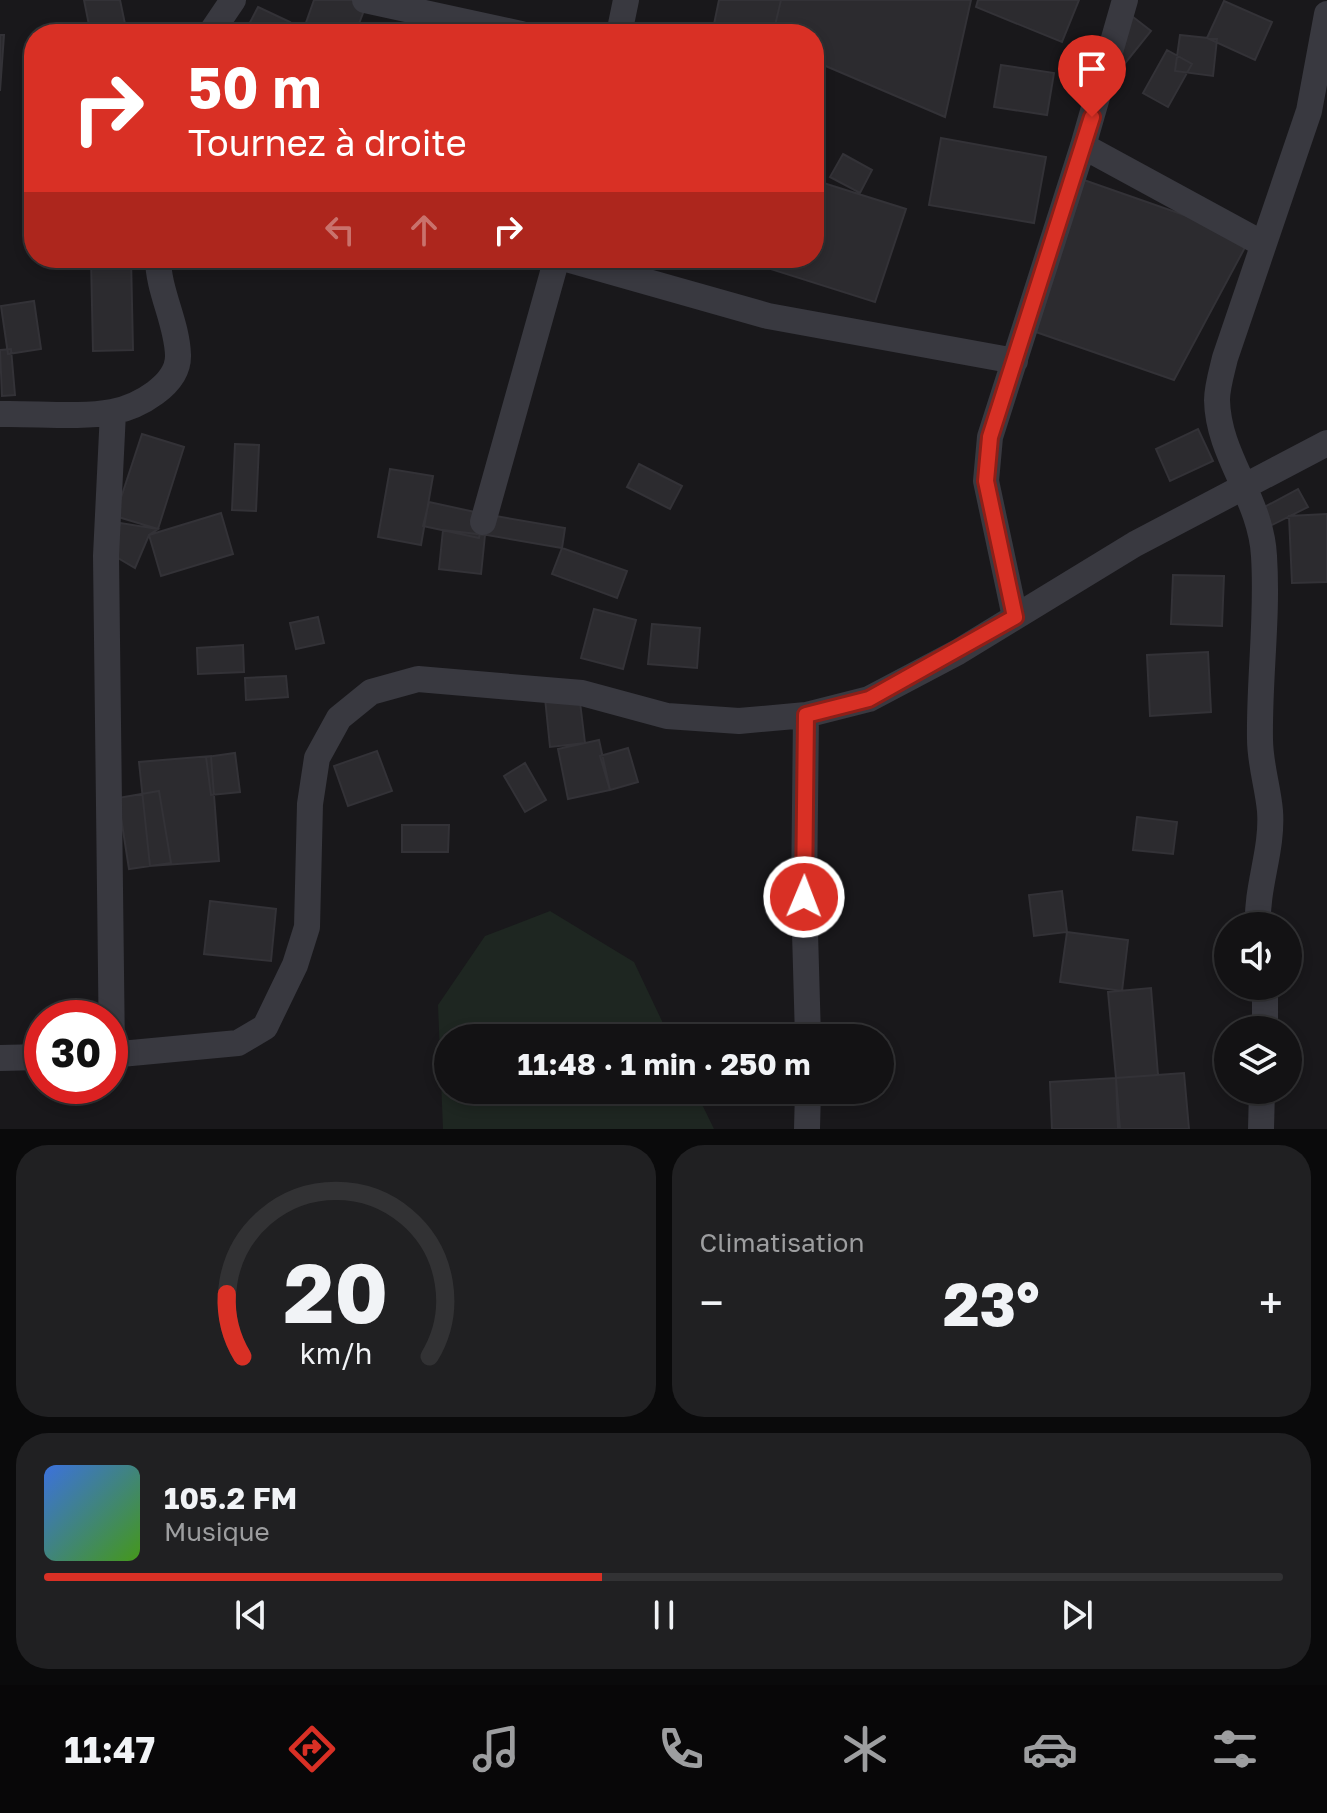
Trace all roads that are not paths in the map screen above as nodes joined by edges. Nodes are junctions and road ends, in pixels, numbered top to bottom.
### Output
1 (233, 0) edge
2 (365, 0) edge
3 (626, 0) edge
4 (1125, 0) edge
5 (1327, 14) edge
6 (217, 24) edge
7 (475, 24) edge
8 (621, 24) edge
9 (1318, 108) edge
10 (1083, 146) junction
11 (1263, 244) junction
12 (160, 268) edge
13 (557, 268) edge
14 (596, 268) edge
15 (1015, 361) junction
16 (113, 412) junction
17 (0, 414) edge
18 (1327, 443) edge
19 (1244, 487) junction
20 (483, 522) dead end
21 (1015, 617) junction
22 (806, 715) junction
23 (1257, 912) edge
24 (110, 1000) edge
25 (808, 1024) edge
26 (128, 1053) edge
27 (24, 1057) edge
28 (0, 1058) edge
29 (808, 1104) edge
30 (1262, 1104) edge
31 (807, 1129) edge
32 (1261, 1129) edge

1 - 6 street
2 - 7 street
3 - 8 street
4 - 10 street
5 - 9 street
9 - 11 street
10 - 11 street
10 - 15 street
11 - 19 street
12 - 16 street
13 - 20 street
14 - 15 street
15 - 21 street
16 - 17 street
16 - 24 street
18 - 19 street
19 - 21 street
19 - 23 street
21 - 22 street
22 - 25 street
22 - 26 street
27 - 28 street
29 - 31 street
30 - 32 street

